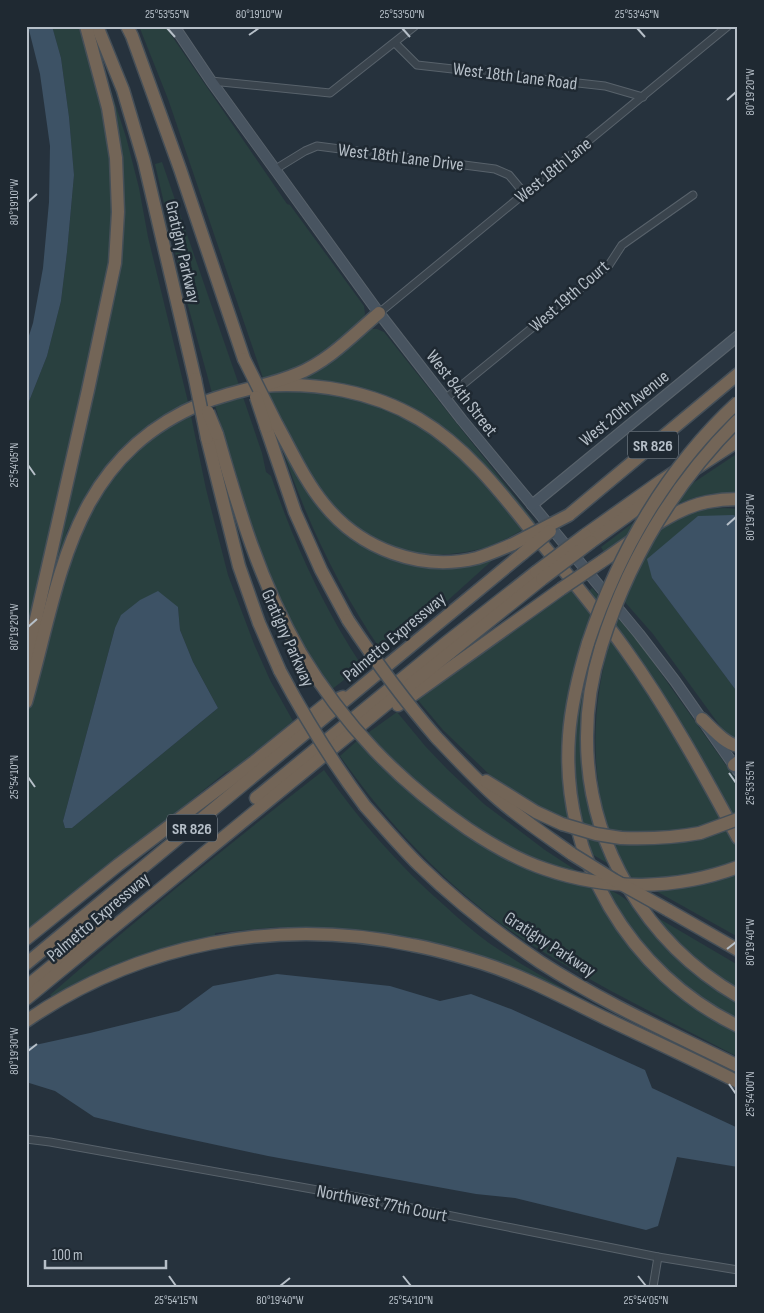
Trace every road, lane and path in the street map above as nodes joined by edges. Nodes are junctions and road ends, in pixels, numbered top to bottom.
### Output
1 (86, 26) edge
2 (97, 26) edge
3 (127, 26) edge
4 (174, 26) edge
5 (415, 26) edge
6 (728, 26) edge
7 (394, 43) junction
8 (211, 81) junction
9 (643, 97) junction
10 (274, 170) junction
11 (524, 193) junction
12 (693, 195) dead end
13 (379, 313) junction
14 (738, 336) edge
15 (738, 374) edge
16 (262, 386) junction
17 (445, 399) junction
18 (738, 402) edge
19 (738, 420) edge
20 (272, 426) junction
21 (738, 430) edge
22 (212, 436) junction
23 (738, 441) edge
24 (733, 500) edge
25 (532, 505) junction
26 (569, 515) junction
27 (588, 538) junction
28 (539, 575) junction
29 (26, 663) edge
30 (357, 691) junction
31 (26, 702) edge
32 (702, 719) junction
33 (347, 736) junction
34 (738, 746) edge
35 (736, 766) edge
36 (467, 770) junction
37 (738, 819) edge
38 (738, 838) edge
39 (738, 867) edge
40 (26, 939) edge
41 (738, 950) edge
42 (26, 964) edge
43 (26, 987) edge
44 (738, 996) edge
45 (26, 999) edge
46 (26, 1021) edge
47 (738, 1026) edge
48 (738, 1066) edge
49 (738, 1082) edge
50 (26, 1140) edge
51 (658, 1256) junction
52 (738, 1270) edge
53 (653, 1287) edge

1 - 29 highway
2 - 22 highway, Gratigny Parkway, bridge
3 - 20 highway, Gratigny Parkway, bridge
4 - 8 street, West 84th Street
5 - 7 street
6 - 9 street, West 18th Lane
7 - 8 street
7 - 9 street, West 18th Lane Road
8 - 10 street, West 84th Street
9 - 11 street, West 18th Lane
10 - 11 street, West 18th Lane Drive
10 - 13 street, West 84th Street
11 - 13 street, West 18th Lane
12 - 17 street, West 19th Court
13 - 16 highway
13 - 17 street, West 84th Street
14 - 25 street, West 20th Avenue
15 - 26 highway, Palmetto Expressway / SR 826
16 - 31 highway
16 - 38 highway
17 - 25 street, West 84th Street
18 - 47 highway, bridge
19 - 44 highway, bridge
20 - 26 highway, bridge
20 - 36 highway, Gratigny Parkway, bridge
21 - 27 highway
22 - 39 highway, bridge
22 - 48 highway, Gratigny Parkway, bridge
23 - 27 highway, Palmetto Expressway / SR 826
24 - 33 highway, bridge
25 - 32 street, West 84th Street
26 - 30 highway, Palmetto Expressway / SR 826, bridge
27 - 28 highway, Palmetto Expressway / SR 826, bridge
28 - 33 highway, Palmetto Expressway / SR 826
28 - 43 highway
30 - 40 highway
30 - 42 highway, Palmetto Expressway / SR 826
32 - 34 highway
32 - 35 street, West 84th Street
33 - 45 highway, Palmetto Expressway / SR 826
36 - 37 highway, bridge
36 - 41 highway, Gratigny Parkway, bridge
46 - 49 highway
50 - 51 street, Northwest 77th Court
51 - 52 street, Northwest 77th Court
51 - 53 street

